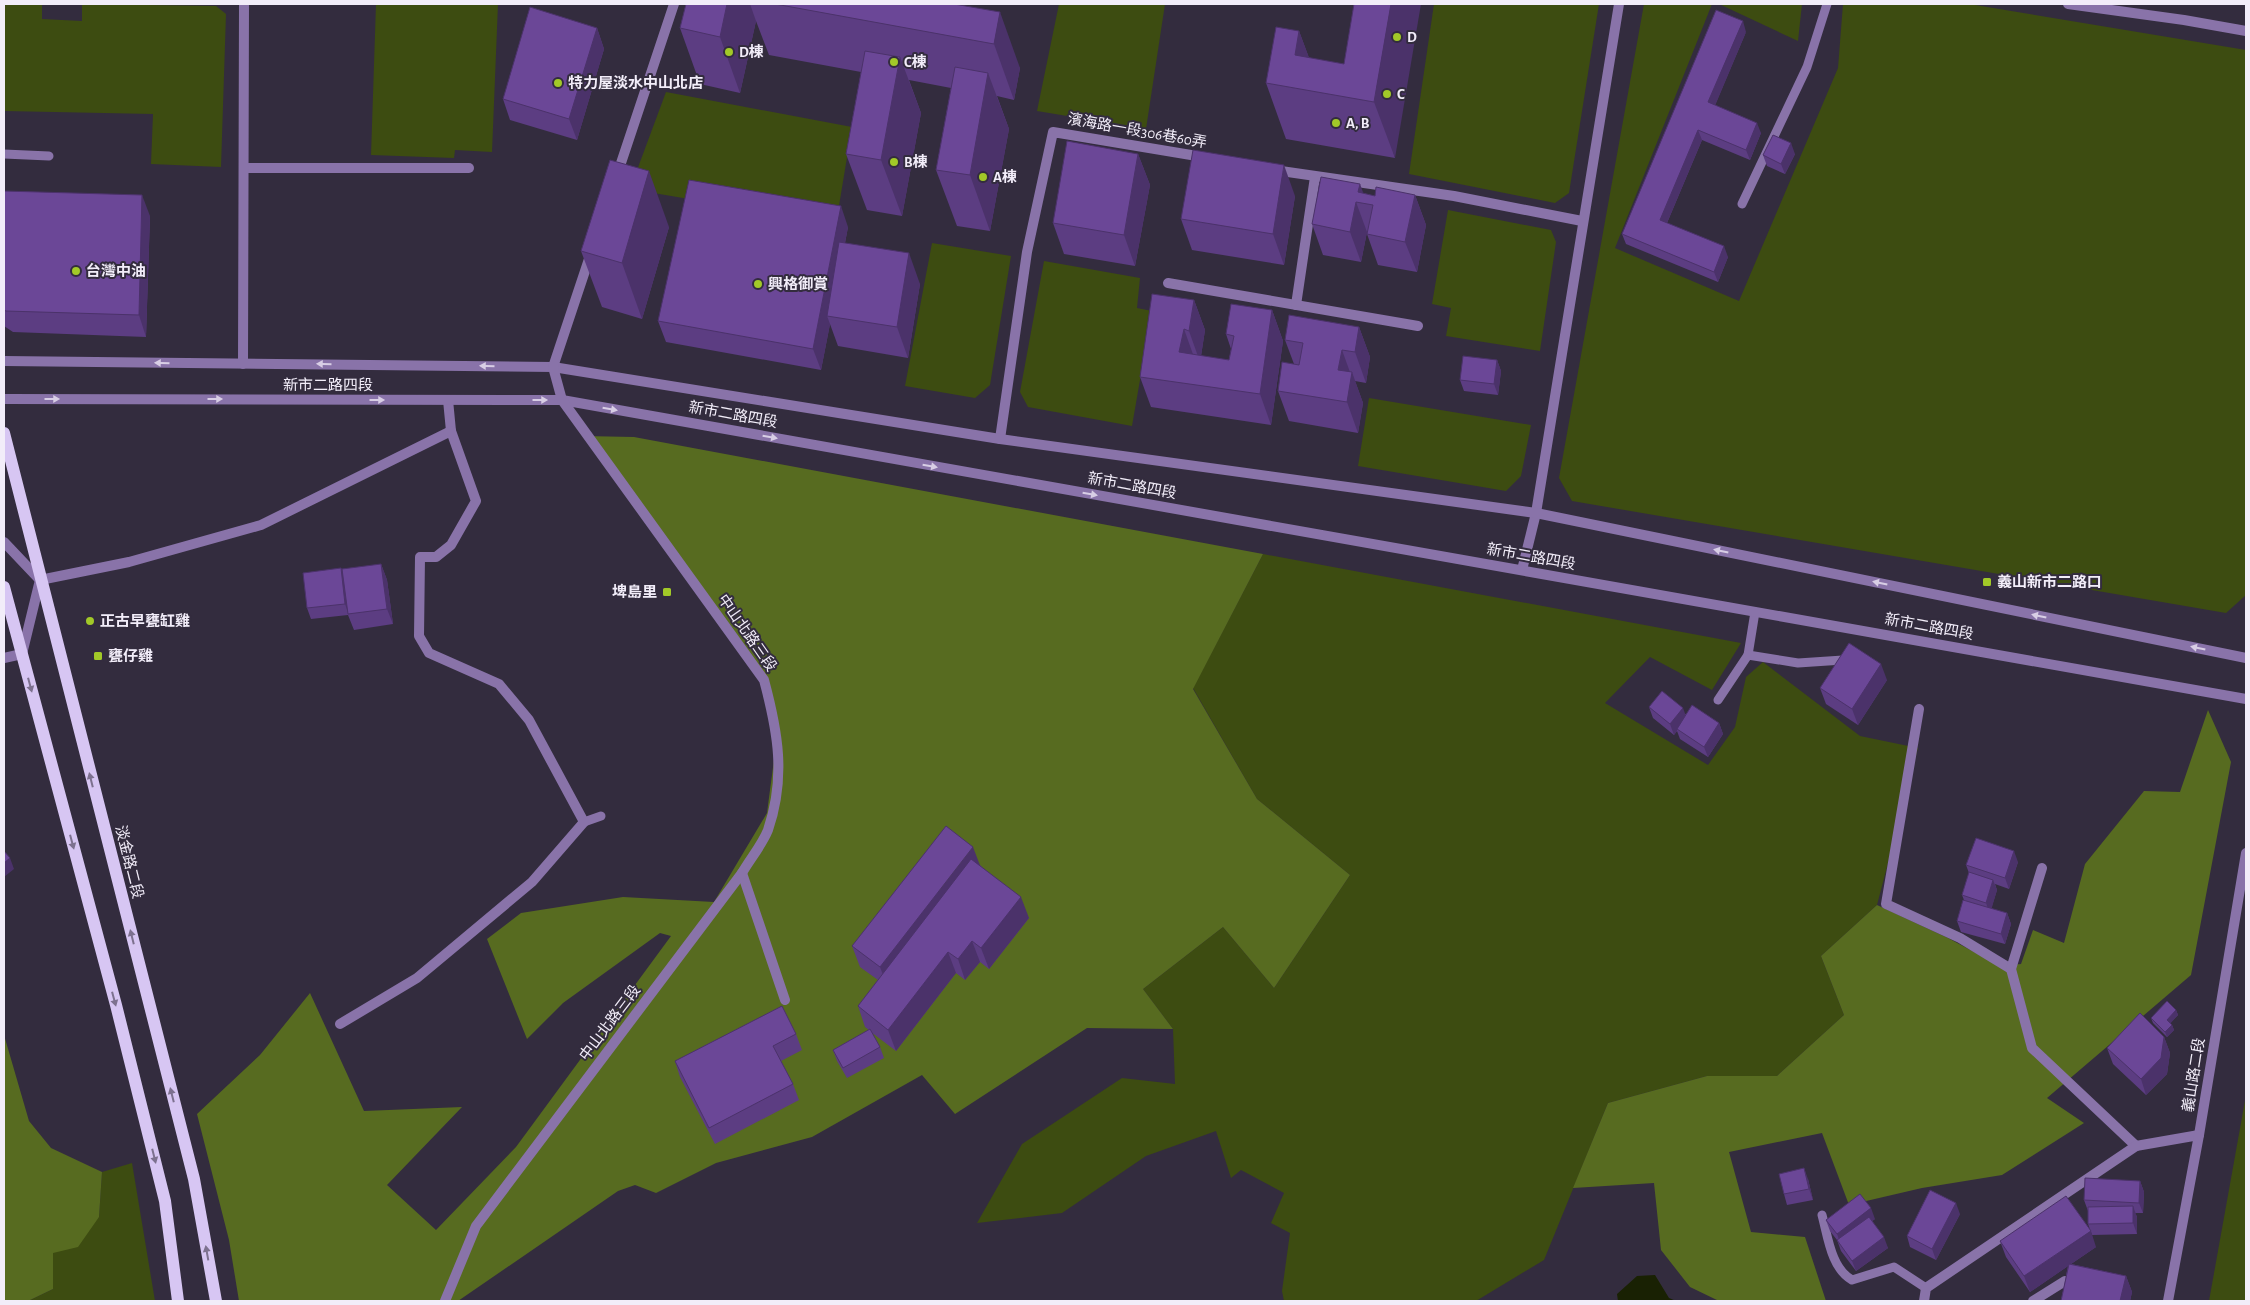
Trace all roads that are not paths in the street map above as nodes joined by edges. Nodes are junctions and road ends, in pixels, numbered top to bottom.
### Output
1 (244, 4) edge
2 (674, 4) edge
3 (1619, 4) edge
4 (1827, 4) edge
5 (2068, 4) edge
6 (2101, 7) edge
7 (2246, 31) edge
8 (4, 154) edge
9 (49, 156) dead end
10 (1214, 159) edge
11 (1260, 167) edge
12 (244, 168) junction
13 (469, 168) dead end
14 (1315, 177) junction
15 (615, 181) edge
16 (1742, 204) dead end
17 (1582, 221) junction
18 (593, 246) edge
19 (1168, 283) dead end
20 (1296, 305) junction
21 (1418, 326) dead end
22 (4, 361) edge
23 (243, 364) junction
24 (553, 367) junction
25 (4, 399) edge
26 (448, 400) junction
27 (562, 400) junction
28 (450, 431) junction
29 (4, 433) edge
30 (1000, 439) junction
31 (1536, 513) junction
32 (4, 542) edge
33 (1522, 570) junction
34 (40, 580) junction
35 (4, 587) edge
36 (1755, 612) junction
37 (22, 654) junction
38 (1748, 655) junction
39 (4, 658) edge
40 (2246, 658) edge
41 (1843, 660) edge
42 (2246, 699) edge
43 (1718, 700) dead end
44 (1919, 709) dead end
45 (601, 816) dead end
46 (584, 822) junction
47 (2246, 853) edge
48 (2042, 868) dead end
49 (742, 872) junction
50 (2011, 969) junction
51 (786, 1000) dead end
52 (340, 1024) dead end
53 (2199, 1135) junction
54 (2136, 1146) junction
55 (1822, 1214) dead end
56 (2065, 1281) edge
57 (1926, 1288) junction
58 (178, 1301) edge
59 (216, 1301) edge
60 (445, 1301) edge
61 (1924, 1301) edge
62 (2033, 1301) edge
63 (2168, 1301) edge

1 - 12 street
2 - 15 street
3 - 17 street
4 - 16 lane
5 - 6 street
6 - 7 street
8 - 9 lane
10 - 30 street, 濱海路一段306巷60弄
11 - 14 street
12 - 13 street
12 - 23 street
14 - 17 street
14 - 20 street
17 - 31 street
18 - 24 street
19 - 20 street
20 - 21 street
23 -> 22 street, 新市二路四段
24 -> 23 street, 新市二路四段
24 - 27 street, 中山北路三段
24 - 30 street, 新市二路四段
25 -> 26 street, 新市二路四段
26 -> 27 street, 新市二路四段
26 - 28 street
27 -> 33 street, 新市二路四段
27 - 49 street, 中山北路三段
28 - 34 street
28 - 46 street
29 - 34 main road, 淡金路二段
30 - 31 street, 新市二路四段
31 - 33 street
40 -> 31 street, 新市二路四段
32 - 34 street
33 - 36 street, 新市二路四段
34 - 37 street
59 -> 34 main road, 淡金路二段
35 - 37 main road
36 - 38 lane
36 - 42 street, 新市二路四段
37 - 39 street
37 -> 58 main road
38 - 41 lane
38 - 43 lane
44 - 50 street
45 - 46 lane
46 - 52 street
47 - 53 street, 義山路二段
48 - 50 street
49 - 51 street
49 - 60 street, 中山北路三段
50 - 54 street
53 - 54 street
53 - 63 street, 義山路二段
54 - 57 street
55 - 57 lane
56 - 62 street
57 - 61 street

